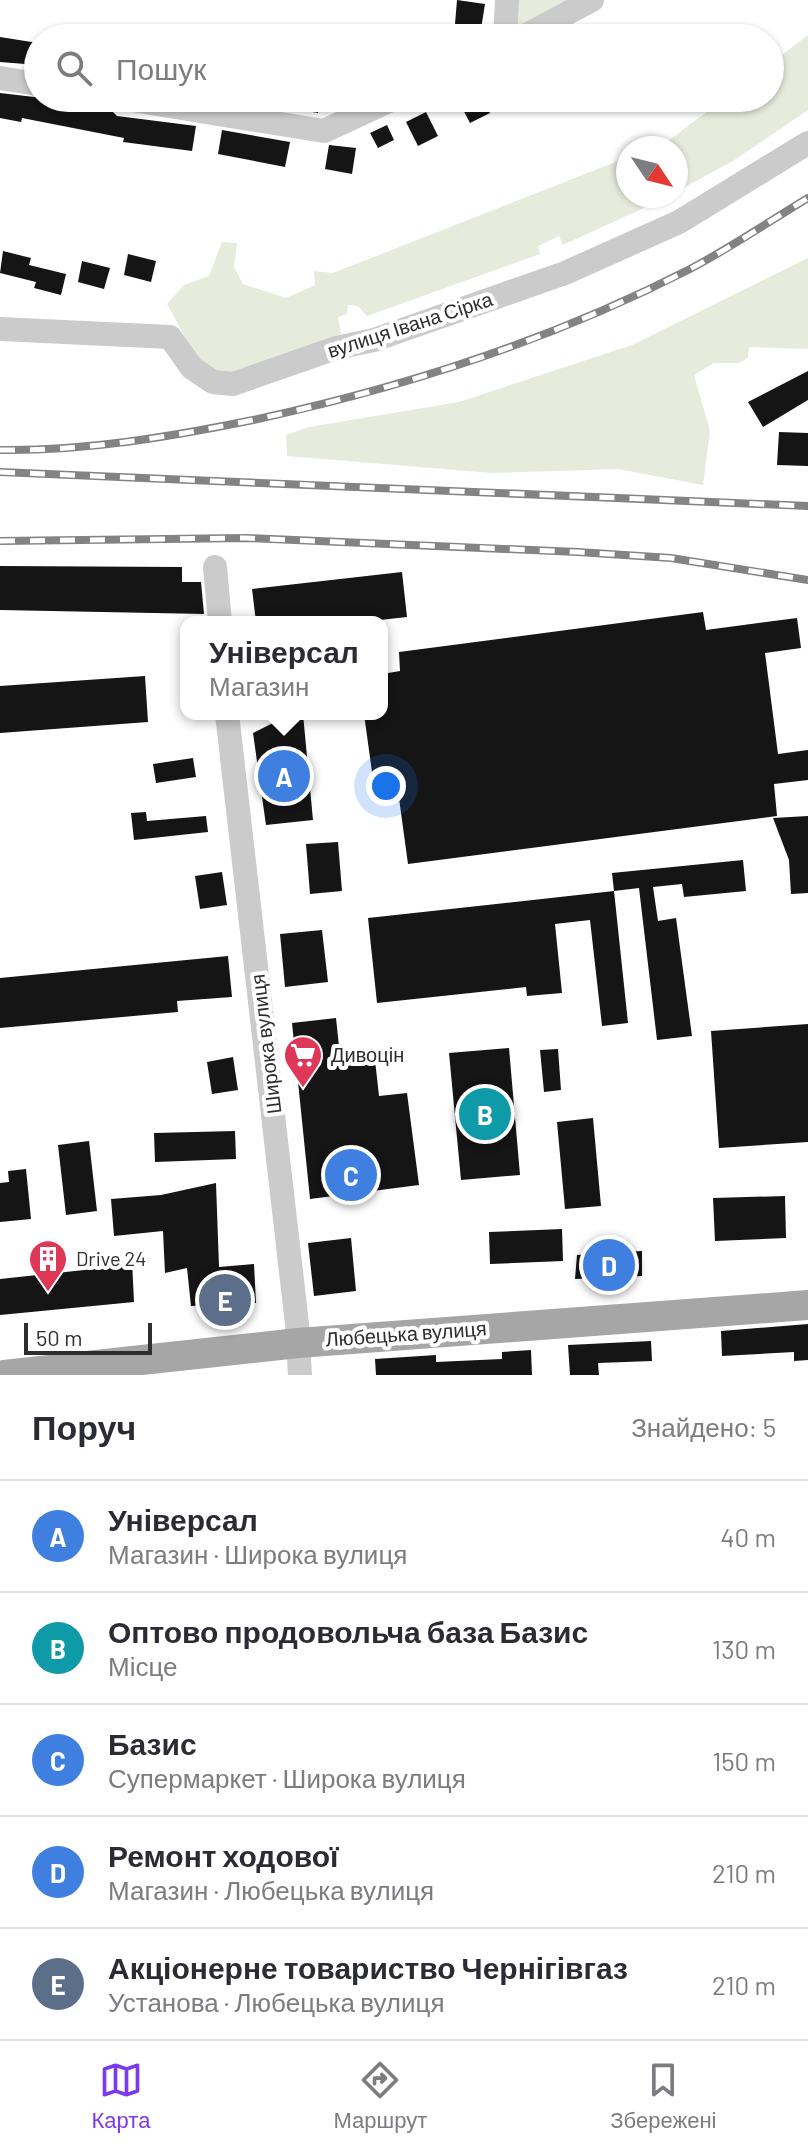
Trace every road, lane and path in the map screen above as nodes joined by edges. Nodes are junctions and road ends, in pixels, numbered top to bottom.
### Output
1 (507, 0) edge
2 (592, 0) edge
3 (506, 24) edge
4 (547, 24) edge
5 (0, 78) edge
6 (24, 82) edge
7 (207, 112) edge
8 (365, 112) edge
9 (808, 143) edge
10 (0, 329) edge
11 (215, 567) dead end
12 (219, 616) edge
13 (228, 720) edge
14 (808, 1305) edge
15 (298, 1343) junction
16 (4, 1375) edge
17 (300, 1375) edge

1 - 3 street
2 - 4 street
5 - 6 street
7 - 8 street
9 - 10 street, вулиця Івана Сірка
11 - 12 street
13 - 15 street, Широка вулиця
14 - 15 main road, Любецька вулиця
15 - 16 main road, Любецька вулиця
15 - 17 street, Широка вулиця

